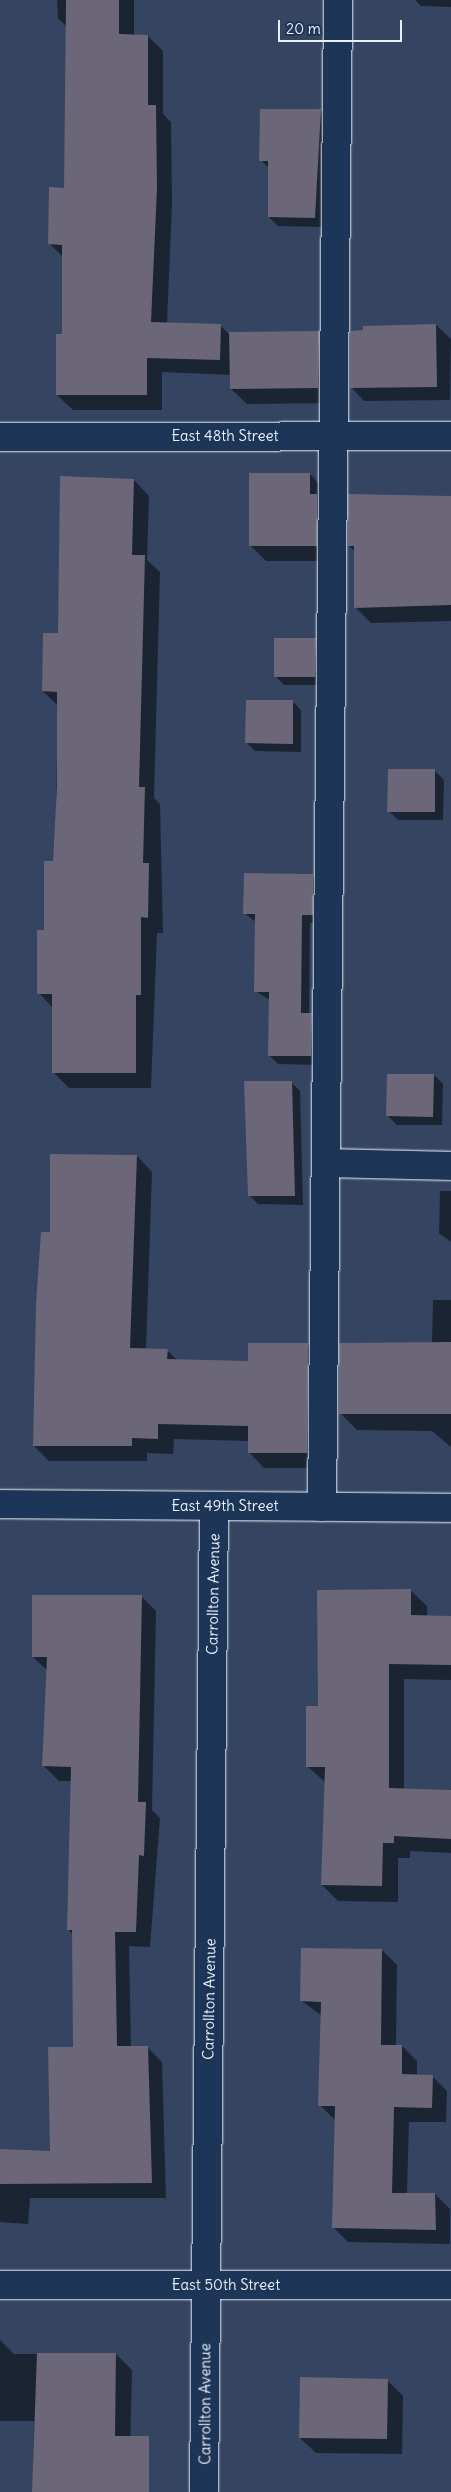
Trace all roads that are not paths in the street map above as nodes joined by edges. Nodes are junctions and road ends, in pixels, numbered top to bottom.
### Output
1 (338, 0) edge
2 (334, 436) junction
3 (451, 436) edge
4 (0, 437) edge
5 (328, 1163) junction
6 (451, 1166) edge
7 (0, 1504) edge
8 (214, 1506) junction
9 (322, 1507) junction
10 (451, 1508) edge
11 (0, 2285) edge
12 (206, 2285) junction
13 (451, 2285) edge
14 (204, 2492) edge

1 - 2 street
2 - 3 street, East 48th Street
2 - 4 street, East 48th Street
2 - 5 street
5 - 6 street
5 - 9 street
7 - 8 street, East 49th Street
8 - 9 street, East 49th Street
8 - 12 street, Carrollton Avenue
9 - 10 street, East 49th Street
11 - 12 street, East 50th Street
12 - 13 street, East 50th Street
12 - 14 street, Carrollton Avenue

